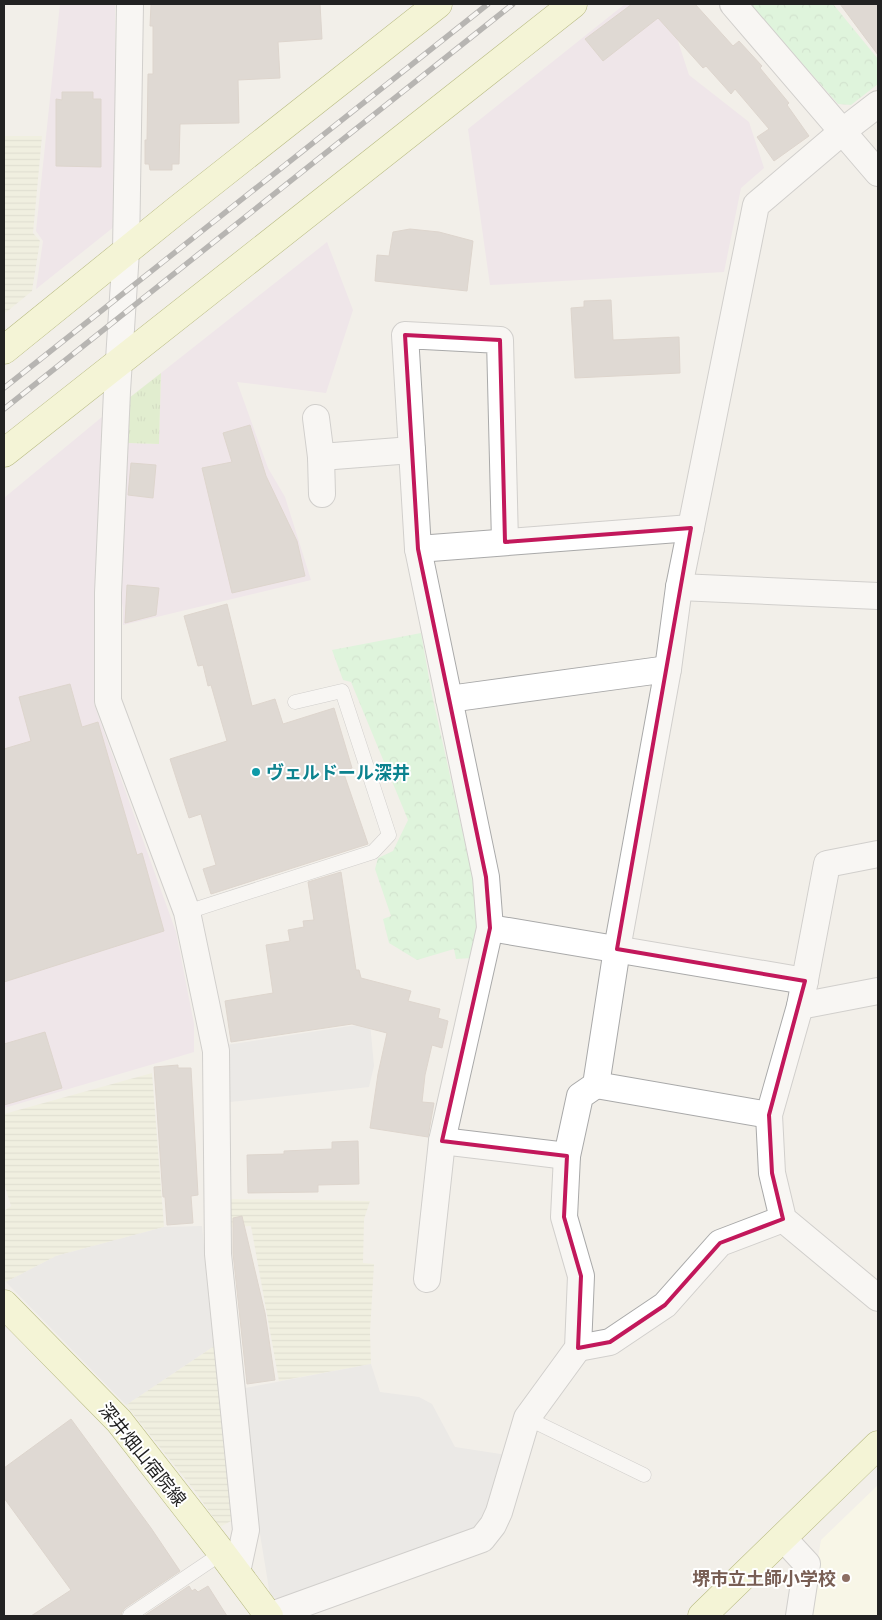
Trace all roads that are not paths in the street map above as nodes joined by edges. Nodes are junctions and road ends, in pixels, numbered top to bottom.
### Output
1 (130, 4) edge
2 (438, 4) edge
3 (573, 4) edge
4 (733, 4) edge
5 (878, 104) edge
6 (843, 131) junction
7 (878, 173) edge
8 (126, 251) junction
9 (4, 350) edge
10 (118, 364) junction
11 (316, 418) dead end
12 (412, 450) junction
13 (4, 453) edge
14 (321, 457) junction
15 (322, 494) dead end
16 (690, 528) junction
17 (505, 542) junction
18 (418, 549) junction
19 (679, 587) junction
20 (878, 596) edge
21 (668, 669) junction
22 (449, 699) junction
23 (295, 702) dead end
24 (878, 854) edge
25 (187, 912) junction
26 (490, 928) junction
27 (618, 949) junction
28 (878, 991) edge
29 (803, 993) junction
30 (596, 1085) junction
31 (769, 1116) junction
32 (442, 1141) junction
33 (567, 1156) junction
34 (783, 1219) junction
35 (427, 1279) dead end
36 (878, 1298) edge
37 (4, 1304) edge
38 (578, 1348) junction
39 (527, 1418) junction
40 (878, 1445) edge
41 (644, 1475) dead end
42 (783, 1538) junction
43 (230, 1563) junction
44 (130, 1615) dead end
45 (269, 1616) edge
46 (702, 1616) edge
47 (799, 1616) edge

1 - 8 street
2 - 8 street
3 - 10 street
4 - 6 street
5 - 6 street
6 - 7 street
6 - 16 street
8 - 9 street
8 - 10 street
10 - 13 street
10 - 25 street
11 - 14 street
12 - 14 street
12 - 17 street
12 - 18 street
14 - 15 street
16 - 17 street
16 - 19 street
17 - 18 street
18 - 22 street
19 - 20 street
19 - 21 street
21 - 22 street
21 - 27 street
22 - 26 street
23 - 25 lane
24 - 29 street
25 - 43 street
26 - 27 street
26 - 32 street
27 - 29 street
27 - 30 street
28 - 29 street
29 - 31 street
30 - 31 street
30 - 33 street
31 - 34 street
32 - 33 street
32 - 35 street
33 - 38 street
34 - 36 street
34 - 38 street
37 - 43 street, 深井畑山宿院線
38 - 39 street
39 - 41 lane
39 - 45 street
40 - 42 street
42 - 46 street
42 - 47 street
43 - 44 lane
43 - 45 street, 深井畑山宿院線

